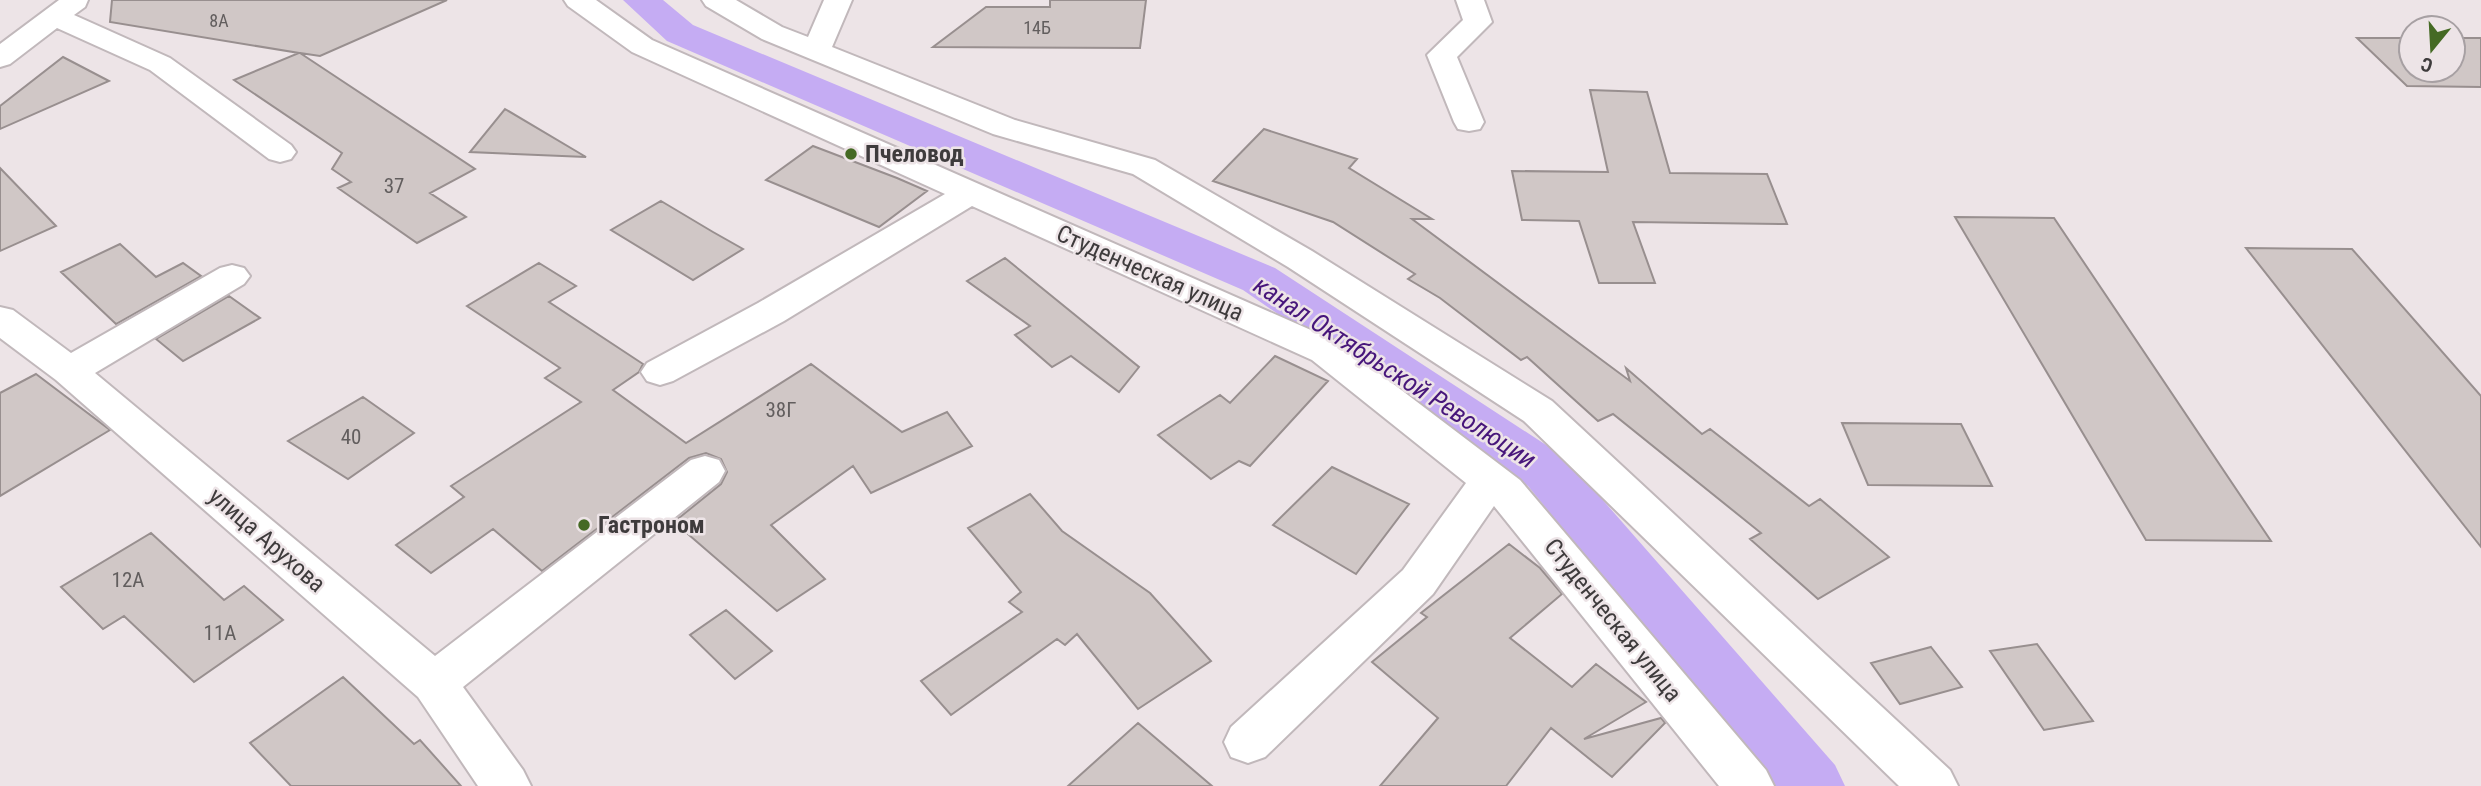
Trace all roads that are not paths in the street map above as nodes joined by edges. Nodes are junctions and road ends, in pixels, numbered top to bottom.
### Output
1 (578, 0) edge
2 (716, 0) edge
3 (838, 0) edge
4 (1470, 0) edge
5 (66, 8) edge
6 (816, 51) junction
7 (0, 58) edge
8 (1469, 122) dead end
9 (280, 152) dead end
10 (971, 193) junction
11 (232, 276) dead end
12 (0, 319) edge
13 (69, 371) junction
14 (660, 372) dead end
15 (705, 471) dead end
16 (1491, 479) junction
17 (434, 683) junction
18 (1248, 742) dead end
19 (506, 786) edge
20 (1749, 786) edge
21 (1933, 786) edge

1 - 10 street, Студенческая улица
2 - 6 street
3 - 6 street
4 - 8 street
5 - 7 street
5 - 9 street
6 - 21 street
10 - 14 street
10 - 16 street, Студенческая улица
11 - 13 street
12 - 13 street, улица Арухова
13 - 17 street, улица Арухова
15 - 17 street
16 - 18 street
16 - 20 street, Студенческая улица
17 - 19 street, улица Арухова

